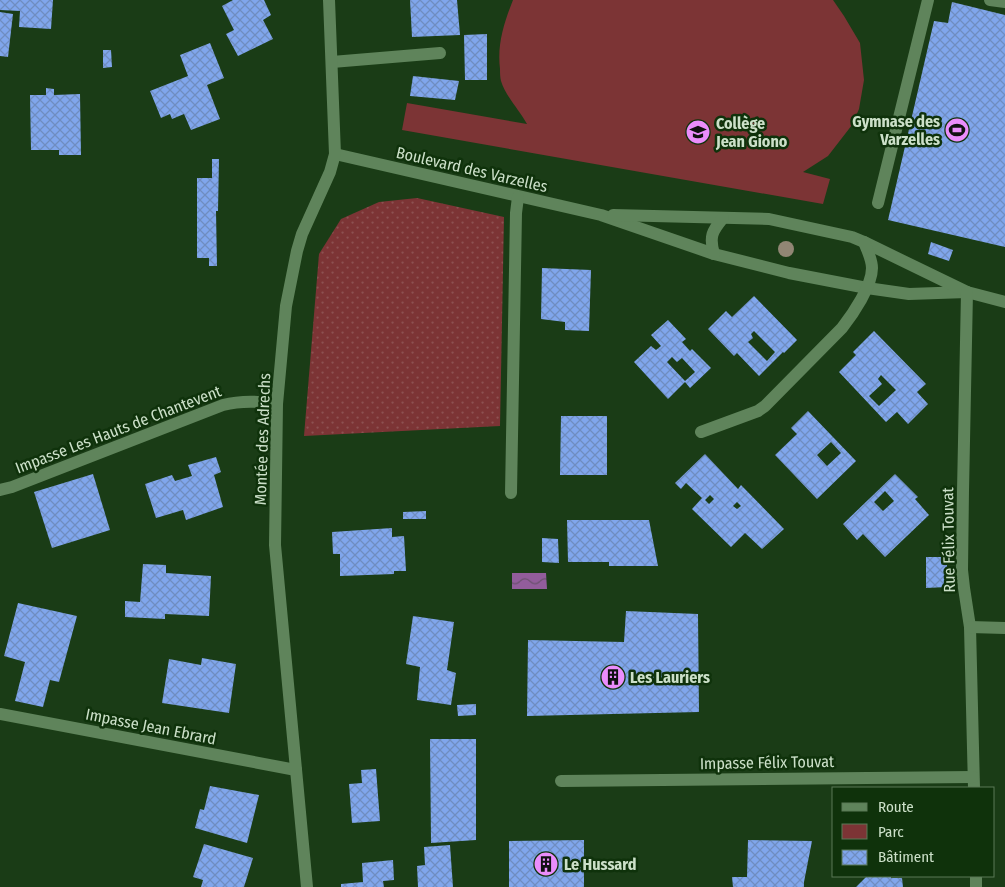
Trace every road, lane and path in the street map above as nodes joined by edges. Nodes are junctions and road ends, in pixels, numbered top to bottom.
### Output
1 (329, 0) edge
2 (928, 0) edge
3 (990, 0) edge
4 (1005, 2) edge
5 (440, 53) dead end
6 (332, 62) junction
7 (335, 154) junction
8 (518, 196) junction
9 (878, 203) dead end
10 (601, 215) junction
11 (722, 218) junction
12 (864, 242) junction
13 (714, 254) junction
14 (867, 288) junction
15 (967, 292) junction
16 (1005, 302) edge
17 (277, 404) junction
18 (701, 432) dead end
19 (0, 490) edge
20 (511, 493) dead end
21 (970, 627) junction
22 (1005, 628) edge
23 (0, 714) edge
24 (296, 770) junction
25 (561, 781) dead end
26 (974, 782) edge
27 (307, 887) edge

1 - 6 street, Montée des Adrechs
2 - 9 street
3 - 4 street
5 - 6 street
6 - 7 street, Montée des Adrechs
7 - 8 street, Boulevard des Varzelles
7 - 17 street, Montée des Adrechs
8 - 10 street, Boulevard des Varzelles
8 - 20 street
10 - 11 street, Boulevard des Varzelles
10 - 13 street, Boulevard des Varzelles
11 - 12 street, Boulevard des Varzelles
11 - 13 street
12 - 14 street
12 - 15 street, Boulevard des Varzelles
13 - 14 street, Boulevard des Varzelles
14 - 15 street, Boulevard des Varzelles
14 - 18 street
15 - 16 street, Boulevard des Varzelles
15 - 21 street, Rue Félix Touvat
17 - 19 street, Impasse Les Hauts de Chantevent
17 - 24 street, Montée des Adrechs
21 - 22 street
21 - 26 street, Rue Félix Touvat
23 - 24 street, Impasse Jean Ebrard
24 - 27 street, Montée des Adrechs
25 - 26 street, Impasse Félix Touvat

